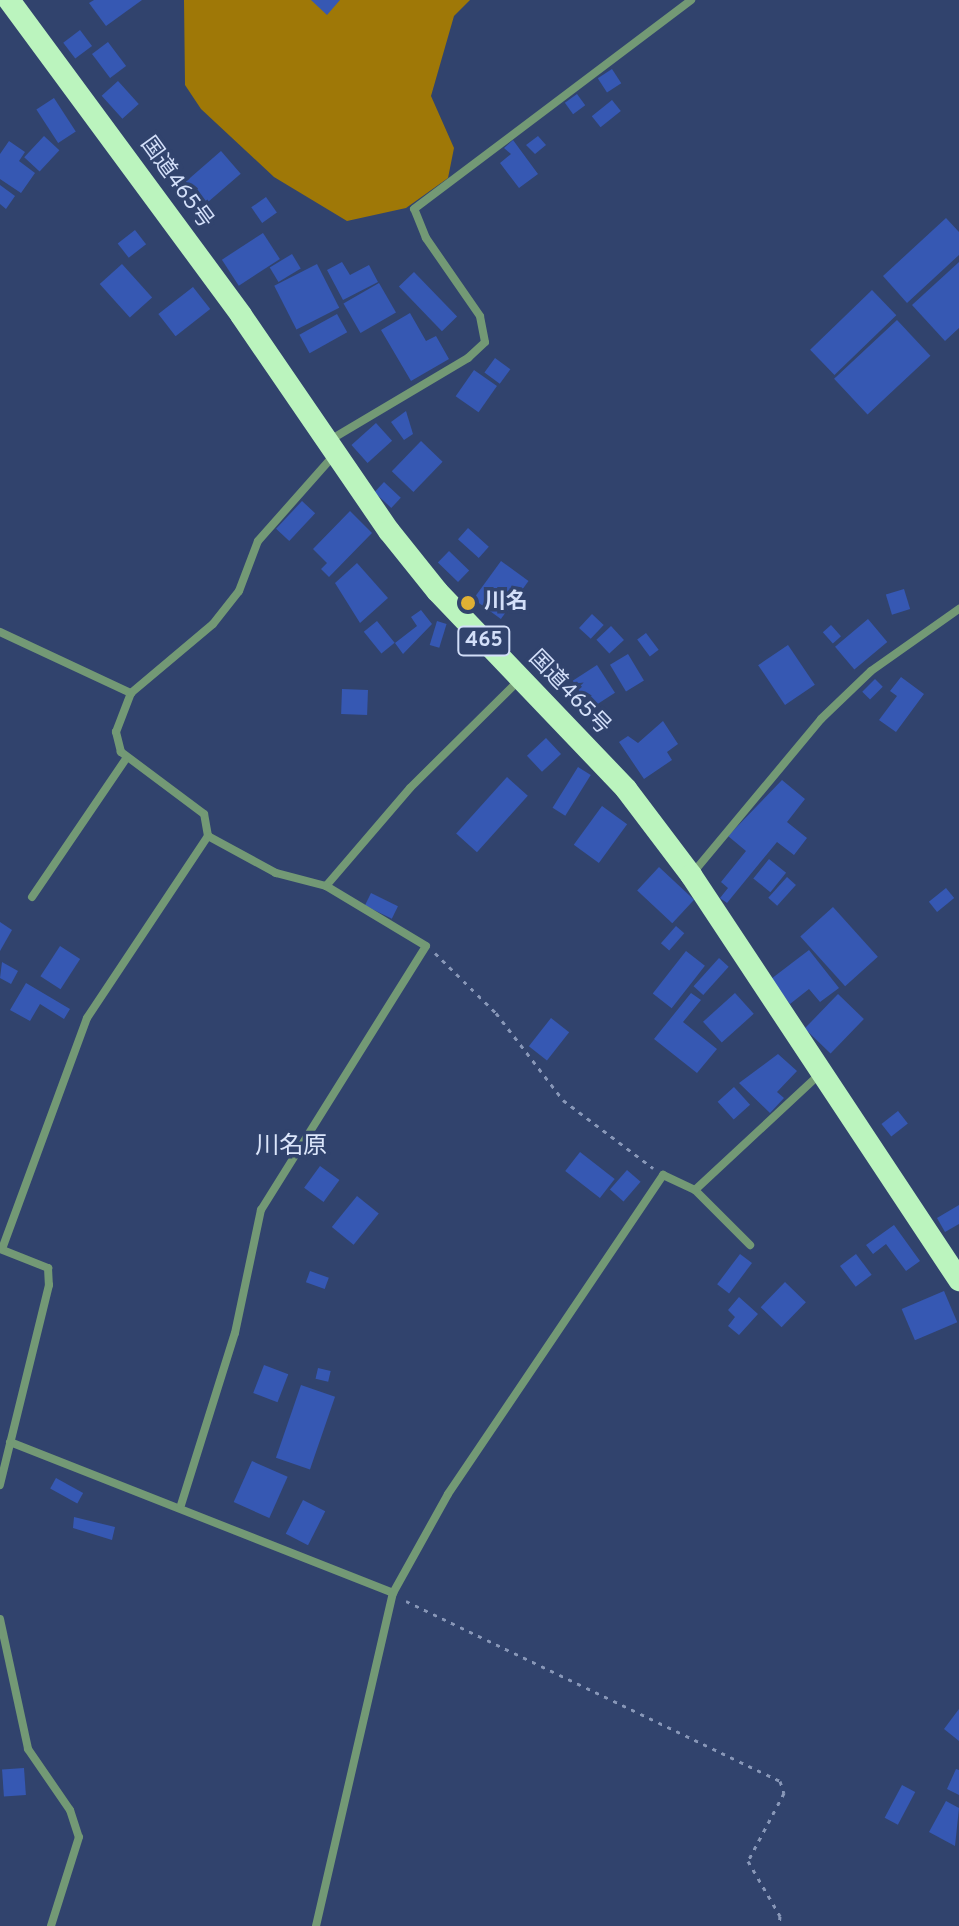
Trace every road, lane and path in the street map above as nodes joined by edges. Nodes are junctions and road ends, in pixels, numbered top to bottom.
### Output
1 (9, 0) edge
2 (691, 0) edge
3 (332, 446) junction
4 (959, 609) edge
5 (0, 632) edge
6 (520, 679) junction
7 (131, 693) junction
8 (127, 757) junction
9 (208, 836) junction
10 (691, 875) junction
11 (326, 886) junction
12 (32, 897) dead end
13 (426, 946) junction
14 (822, 1072) junction
15 (663, 1175) junction
16 (695, 1190) junction
17 (750, 1245) dead end
18 (1, 1249) edge
19 (959, 1280) edge
20 (10, 1442) junction
21 (0, 1485) edge
22 (181, 1505) junction
23 (393, 1593) junction
24 (0, 1619) edge
25 (51, 1926) edge
26 (316, 1926) edge
27 (779, 1926) edge

1 - 3 highway, 国道465号 / 465
2 - 3 street
3 - 6 highway, 国道465号 / 465
3 - 7 street
4 - 10 street
5 - 7 street
6 - 10 highway, 国道465号 / 465
6 - 11 street
7 - 8 street
8 - 9 street
8 - 12 street
9 - 11 street
9 - 18 street
10 - 14 highway, 国道465号 / 465
11 - 13 street
13 - 15 path
13 - 22 street
14 - 16 street
14 - 19 highway, 国道465号 / 465
15 - 16 street
15 - 23 street
16 - 17 street
18 - 20 street
20 - 21 street
20 - 22 street
22 - 23 street
23 - 26 street
23 - 27 path
24 - 25 street

